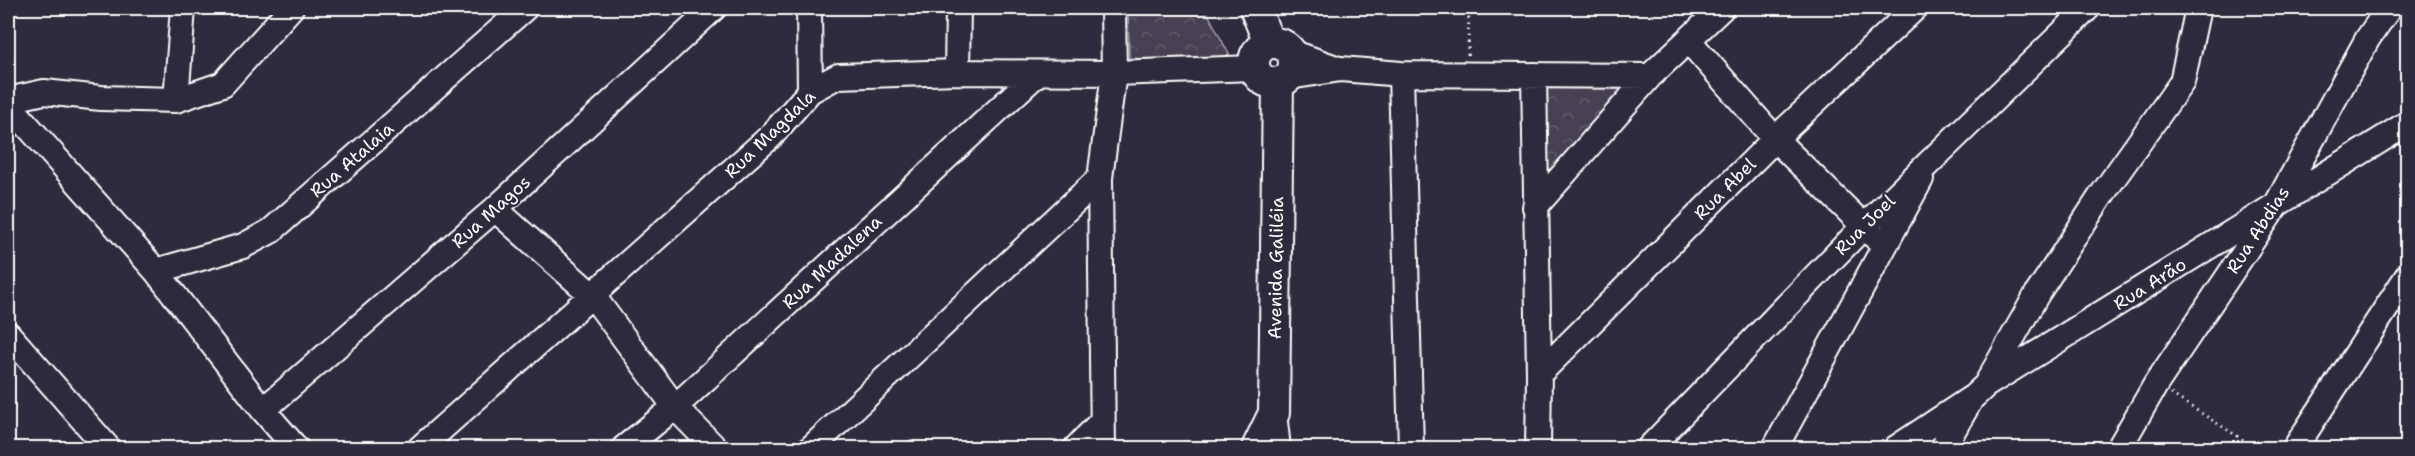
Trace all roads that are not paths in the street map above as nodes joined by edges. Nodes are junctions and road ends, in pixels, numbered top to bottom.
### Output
1 (183, 8) edge
2 (291, 8) edge
3 (525, 8) edge
4 (714, 8) edge
5 (809, 8) edge
6 (958, 8) edge
7 (1113, 8) edge
8 (1255, 8) edge
9 (1722, 8) edge
10 (1915, 8) edge
11 (2088, 8) edge
12 (2198, 8) edge
13 (2389, 8) edge
14 (1689, 41) junction
15 (1276, 65) junction
16 (957, 72) junction
17 (1038, 72) junction
18 (1114, 73) junction
19 (1401, 74) junction
20 (1534, 75) junction
21 (1650, 76) junction
22 (810, 91) junction
23 (176, 100) junction
24 (9, 110) edge
25 (2408, 123) edge
26 (1775, 139) junction
27 (1931, 159) junction
28 (1100, 178) junction
29 (1535, 207) junction
30 (2275, 207) junction
31 (495, 210) junction
32 (1863, 227) junction
33 (1886, 246) junction
34 (156, 271) junction
35 (2408, 275) edge
36 (593, 296) junction
37 (8, 334) edge
38 (1539, 374) junction
39 (1979, 391) junction
40 (675, 407) junction
41 (262, 410) junction
42 (1274, 413) junction
43 (1101, 422) junction
44 (108, 448) edge
45 (296, 448) edge
46 (420, 448) edge
47 (624, 448) edge
48 (715, 448) edge
49 (811, 448) edge
50 (1076, 448) edge
51 (1103, 448) edge
52 (1257, 448) edge
53 (1278, 448) edge
54 (1411, 448) edge
55 (1539, 448) edge
56 (1649, 448) edge
57 (1775, 448) edge
58 (1896, 448) edge
59 (1943, 448) edge
60 (2119, 448) edge
61 (2295, 448) edge

1 - 23 street
2 - 23 street
3 - 34 street, Rua Atalaia
4 - 31 street, Rua Magos
5 - 22 street
6 - 16 street
7 - 18 street
8 - 15 main road, Avenida Galiléia
9 - 14 street
10 - 26 street, Rua Abel
11 - 27 street, Rua Joel
12 - 39 street
13 - 30 street, Rua Abdias
14 - 21 street
14 - 26 street
15 - 18 street, Rua Magdala
15 - 19 street, Rua Magdala
15 - 42 main road, Avenida Galiléia
16 - 17 street, Rua Magdala
16 - 22 street, Rua Magdala
17 - 18 street, Rua Magdala
17 - 40 street, Rua Madalena
18 - 28 street
19 - 20 street, Rua Magdala
19 - 54 street
20 - 21 street, Rua Magdala
20 - 29 street
21 - 29 street
22 - 36 street, Rua Magdala
23 - 24 street
24 - 34 street
25 - 30 street, Rua Arão
26 - 32 street
26 - 38 street, Rua Abel
27 - 32 street, Rua Joel
27 - 33 street
28 - 43 street
28 - 49 street
29 - 38 street
30 - 39 street, Rua Arão
30 - 60 street, Rua Abdias
31 - 36 street
31 - 41 street, Rua Magos
32 - 33 street
32 - 56 street, Rua Joel
33 - 57 street
34 - 41 street
35 - 61 street
36 - 40 street
36 - 46 street, Rua Magdala
37 - 44 street
38 - 55 street
39 - 58 street, Rua Arão
39 - 59 street
40 - 47 street, Rua Madalena
40 - 48 street
41 - 45 street
42 - 52 main road, Avenida Galiléia
42 - 53 street
43 - 50 street
43 - 51 street

